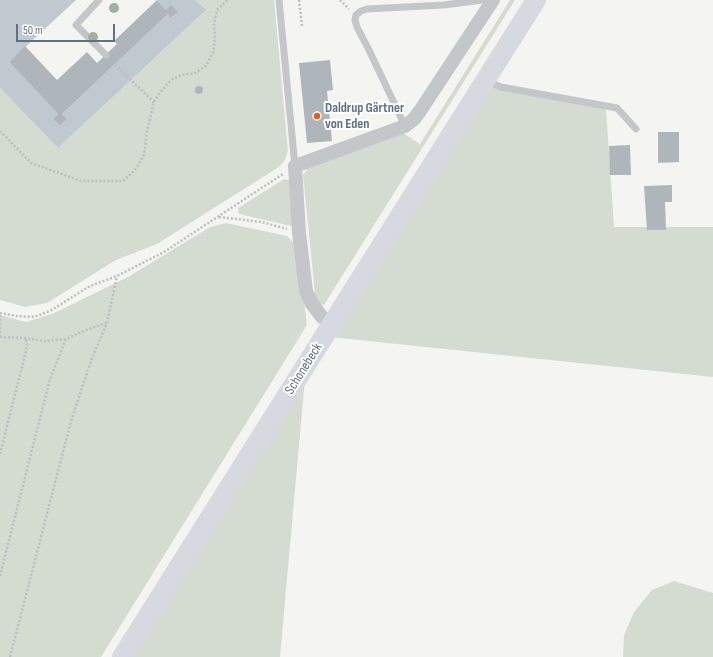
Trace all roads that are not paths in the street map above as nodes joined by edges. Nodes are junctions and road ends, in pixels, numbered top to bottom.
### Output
1 (99, 0) edge
2 (280, 0) edge
3 (482, 0) edge
4 (493, 0) edge
5 (536, 0) edge
6 (106, 55) dead end
7 (485, 80) junction
8 (405, 126) junction
9 (636, 129) dead end
10 (295, 166) junction
11 (332, 324) junction
12 (122, 657) edge

1 - 6 lane
2 - 10 lane
3 - 8 lane
4 - 8 street
5 - 7 main road, Schonebeck
7 - 9 lane
7 - 11 main road, Schonebeck
8 - 10 street
10 - 11 street
11 - 12 main road, Schonebeck

